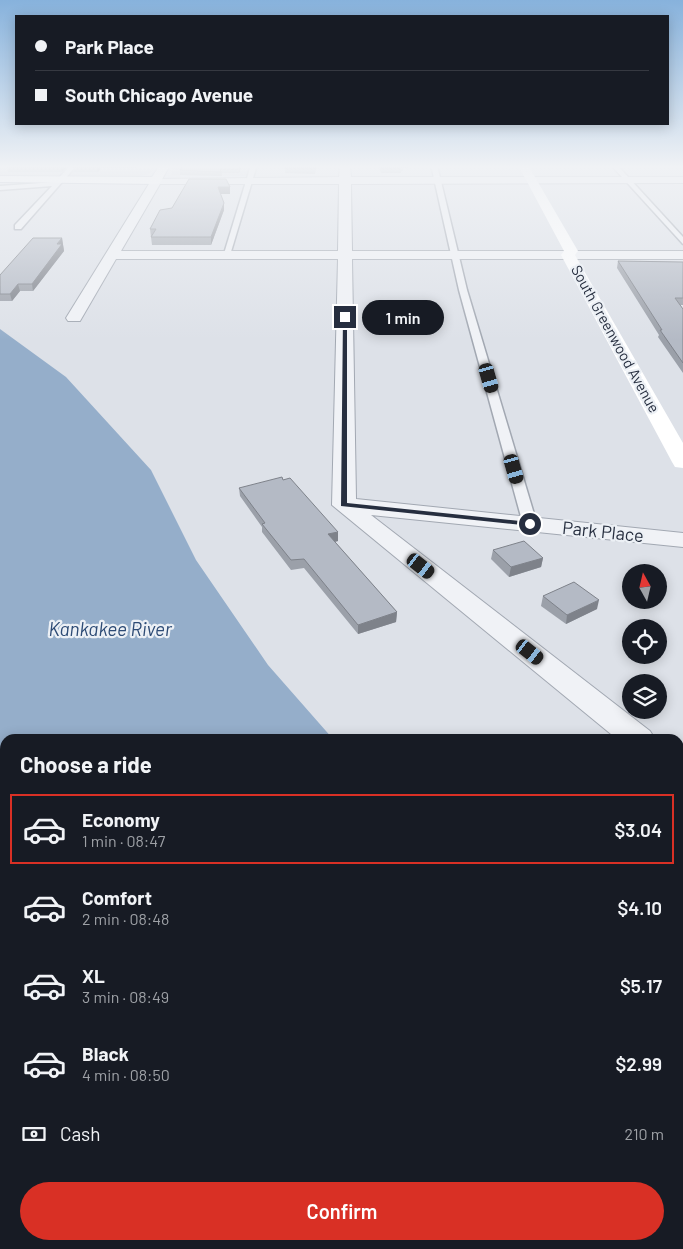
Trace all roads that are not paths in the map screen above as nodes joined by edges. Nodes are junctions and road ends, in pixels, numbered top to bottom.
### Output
1 (21, 223) edge
2 (131, 223) edge
3 (236, 223) edge
4 (345, 223) edge
5 (448, 223) edge
6 (555, 223) edge
7 (659, 223) edge
8 (18, 227) dead end
9 (681, 254) edge
10 (113, 255) junction
11 (226, 255) junction
12 (345, 255) junction
13 (455, 255) junction
14 (568, 255) junction
15 (74, 318) dead end
16 (683, 462) edge
17 (344, 505) junction
18 (530, 524) junction
19 (683, 540) edge
20 (633, 734) edge

1 - 8 lane
2 - 10 street
3 - 11 lane
4 - 12 street
5 - 13 lane
6 - 14 street, South Greenwood Avenue
7 - 9 lane
9 - 14 street
10 - 11 street
10 - 15 street
11 - 12 street
12 - 13 street
12 - 17 street
13 - 14 street
13 - 18 lane
14 - 16 street, South Greenwood Avenue
17 - 18 street, Park Place
17 - 20 street
18 - 19 street, Park Place

